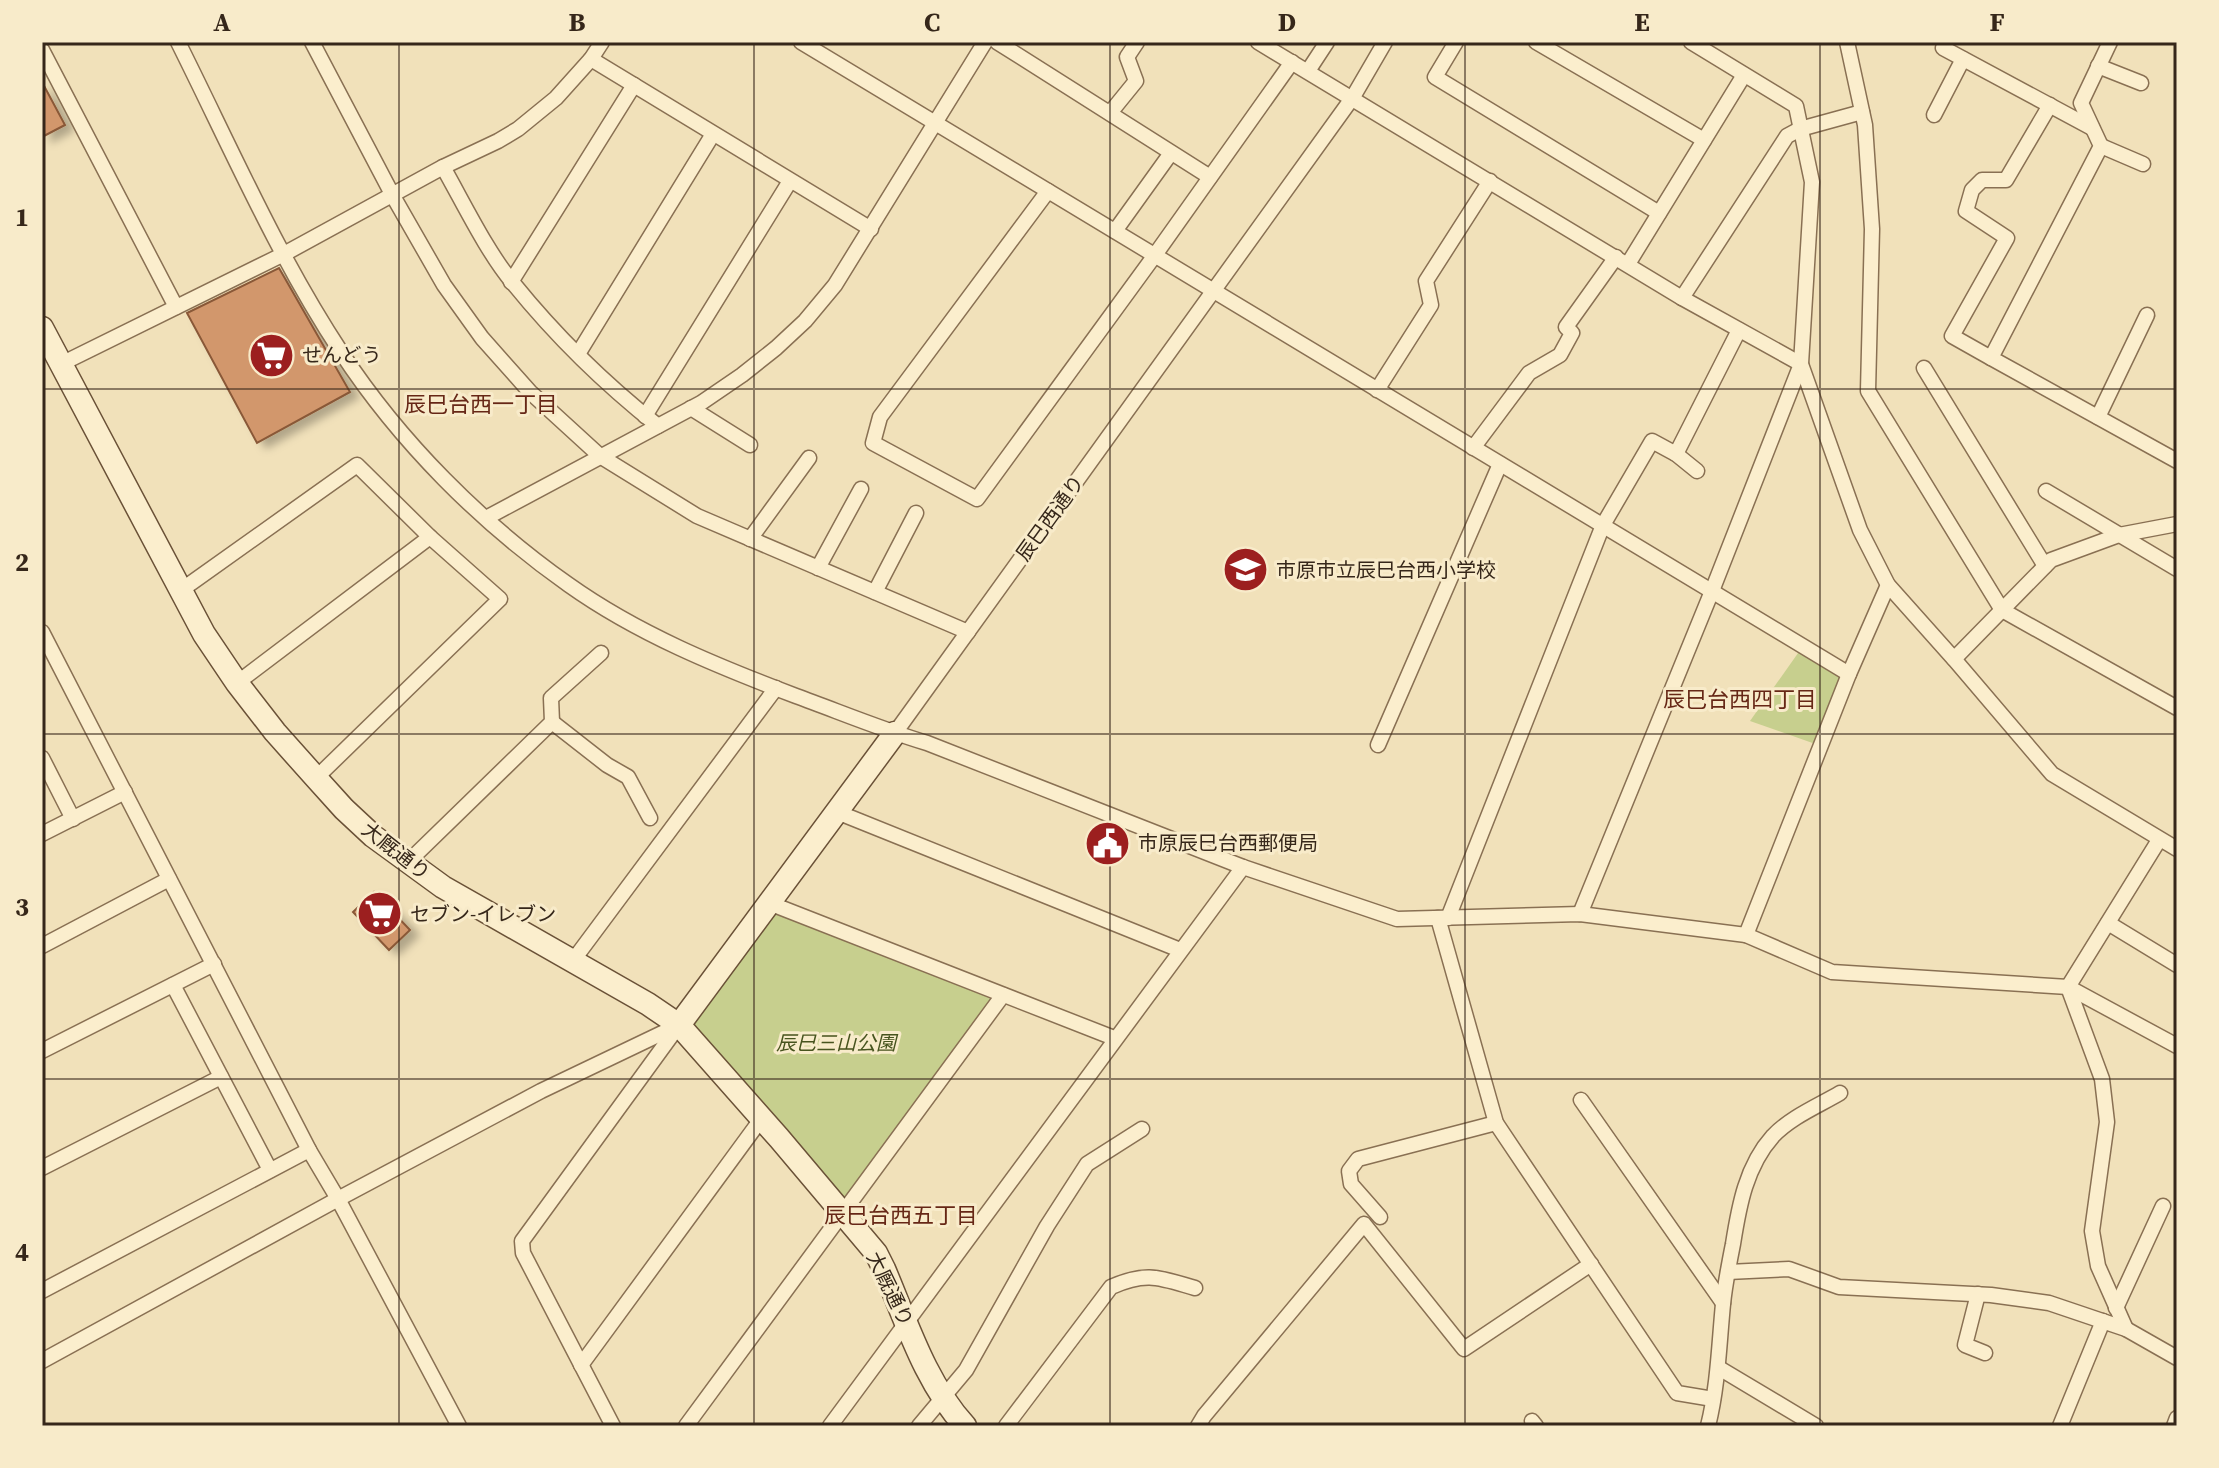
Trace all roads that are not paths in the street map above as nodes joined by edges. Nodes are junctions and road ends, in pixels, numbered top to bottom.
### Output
1 (178, 42) edge
2 (312, 42) edge
3 (602, 42) edge
4 (801, 42) edge
5 (985, 42) edge
6 (997, 42) edge
7 (1137, 42) edge
8 (1258, 42) edge
9 (1327, 42) edge
10 (1385, 42) edge
11 (1456, 42) edge
12 (1536, 42) edge
13 (1691, 42) edge
14 (1847, 42) edge
15 (1946, 42) edge
16 (2110, 42) edge
17 (1715, 48) edge
18 (42, 50) edge
19 (591, 59) junction
20 (1963, 59) junction
21 (1292, 62) junction
22 (2098, 66) junction
23 (1308, 71) junction
24 (1744, 75) junction
25 (2141, 83) dead end
26 (634, 85) junction
27 (1353, 97) junction
28 (2050, 105) junction
29 (1862, 112) junction
30 (1110, 113) junction
31 (1934, 115) dead end
32 (935, 123) junction
33 (2093, 128) junction
34 (1800, 129) junction
35 (713, 134) junction
36 (1704, 140) junction
37 (2101, 146) junction
38 (1171, 153) junction
39 (2143, 164) dead end
40 (443, 167) junction
41 (1210, 177) junction
42 (790, 181) junction
43 (1490, 181) junction
44 (1048, 191) junction
45 (393, 196) junction
46 (1659, 213) junction
47 (871, 229) junction
48 (1115, 231) junction
49 (284, 254) junction
50 (1155, 255) junction
51 (1622, 261) junction
52 (511, 282) junction
53 (1214, 291) junction
54 (1682, 298) junction
55 (176, 307) junction
56 (2147, 315) dead end
57 (42, 328) edge
58 (1739, 330) junction
59 (578, 354) junction
60 (1991, 358) junction
61 (61, 364) junction
62 (1801, 364) junction
63 (1924, 368) dead end
64 (1377, 390) junction
65 (691, 408) junction
66 (2098, 417) junction
67 (652, 421) junction
68 (750, 445) dead end
69 (1473, 448) junction
70 (1676, 454) junction
71 (600, 456) junction
72 (809, 458) dead end
73 (2177, 461) edge
74 (1500, 464) junction
75 (1697, 471) dead end
76 (861, 489) dead end
77 (2046, 491) dead end
78 (916, 513) dead end
79 (486, 518) junction
80 (2177, 524) edge
81 (1603, 525) junction
82 (2119, 535) junction
83 (430, 537) junction
84 (750, 539) junction
85 (2045, 566) junction
86 (818, 568) junction
87 (2177, 569) edge
88 (1888, 585) junction
89 (180, 591) junction
90 (1712, 591) junction
91 (875, 592) junction
92 (2002, 610) junction
93 (42, 632) edge
94 (968, 632) junction
95 (601, 653) dead end
96 (1954, 659) junction
97 (1849, 674) junction
98 (237, 683) junction
99 (776, 688) junction
100 (2177, 708) edge
101 (552, 722) junction
102 (895, 733) junction
103 (1378, 745) dead end
104 (42, 758) edge
105 (316, 778) junction
106 (125, 792) junction
107 (837, 812) junction
108 (650, 818) dead end
109 (73, 819) junction
110 (42, 834) edge
111 (2159, 840) junction
112 (2177, 849) edge
113 (408, 862) junction
114 (1243, 867) junction
115 (169, 879) junction
116 (769, 903) junction
117 (1580, 914) junction
118 (1443, 918) junction
119 (2108, 923) junction
120 (1746, 935) junction
121 (42, 946) edge
122 (1180, 950) junction
123 (572, 962) junction
124 (214, 964) junction
125 (2177, 965) edge
126 (173, 985) junction
127 (2068, 987) junction
128 (1003, 995) junction
129 (679, 1025) junction
130 (1114, 1038) junction
131 (2177, 1046) edge
132 (42, 1051) edge
133 (221, 1077) junction
134 (1840, 1093) dead end
135 (1581, 1100) dead end
136 (762, 1118) junction
137 (1496, 1123) junction
138 (1142, 1129) dead end
139 (309, 1150) junction
140 (42, 1168) edge
141 (270, 1170) junction
142 (338, 1199) junction
143 (2163, 1206) dead end
144 (843, 1213) junction
145 (1380, 1217) dead end
146 (1591, 1264) junction
147 (1728, 1272) junction
148 (1195, 1288) dead end
149 (42, 1291) edge
150 (1978, 1294) junction
151 (1723, 1303) junction
152 (2116, 1308) junction
153 (906, 1320) junction
154 (2103, 1321) junction
155 (2126, 1329) junction
156 (1985, 1353) dead end
157 (2177, 1358) edge
158 (42, 1361) edge
159 (581, 1365) junction
160 (1719, 1368) junction
161 (942, 1398) junction
162 (1713, 1399) junction
163 (2177, 1418) edge
164 (1711, 1425) edge
165 (459, 1426) edge
166 (613, 1426) edge
167 (686, 1426) edge
168 (830, 1426) edge
169 (919, 1426) edge
170 (965, 1426) edge
171 (1006, 1426) edge
172 (1198, 1426) edge
173 (1816, 1426) edge
174 (2060, 1426) edge
175 (2174, 1426) edge

1 - 49 street
2 - 45 street
3 - 19 street
4 - 32 street
5 - 32 street
6 - 30 street
7 - 30 street
8 - 21 street
9 - 23 street
10 - 27 street, 辰巳西通り
11 - 46 street
12 - 36 street
13 - 17 street
14 - 29 street
15 - 20 street
16 - 22 street
17 - 24 street
18 - 55 street
19 - 26 street
19 - 40 street
20 - 28 street
20 - 31 street
21 - 23 street
21 - 41 street
22 - 25 street
22 - 33 street
23 - 27 street
24 - 34 street
24 - 36 street
26 - 35 street
26 - 52 street
27 - 43 street
27 - 53 street, 辰巳西通り
28 - 33 street
28 - 60 street
29 - 34 street
29 - 92 street
30 - 38 street
32 - 44 street
32 - 47 street
33 - 37 street
34 - 54 street
34 - 62 street
35 - 42 street
35 - 59 street
36 - 46 street
37 - 39 street
37 - 60 street
38 - 41 street
38 - 48 street
40 - 45 street
40 - 52 street
41 - 50 street
42 - 47 street
42 - 67 street
43 - 51 street
43 - 64 street
44 - 48 street
44 - 50 street
45 - 49 street
45 - 71 street
46 - 51 street
47 - 65 street
48 - 50 street
49 - 55 street
49 - 79 street
50 - 53 street
51 - 54 street
51 - 69 street
52 - 59 street
53 - 64 street
53 - 94 street, 辰巳西通り
54 - 58 street
55 - 61 street
56 - 66 street
57 - 61 street, 大厩通り
58 - 62 street
58 - 70 street
59 - 67 street
60 - 66 street
61 - 89 street, 大厩通り
62 - 88 street
62 - 90 street
63 - 85 street
64 - 69 street
65 - 67 street
65 - 68 street
66 - 73 street
67 - 71 street
69 - 74 street
70 - 75 street
70 - 81 street
71 - 79 street
71 - 84 street
72 - 84 street
74 - 81 street
74 - 103 street
76 - 86 street
77 - 82 street
78 - 91 street
79 - 99 street
80 - 82 street
81 - 90 street
81 - 118 street
82 - 85 street
82 - 87 street
83 - 89 street
83 - 98 street
83 - 105 street
84 - 86 street
85 - 92 street
86 - 91 street
88 - 96 street
88 - 97 street
89 - 98 street, 大厩通り
90 - 97 street
90 - 117 street
91 - 94 street
92 - 96 street
92 - 100 street
93 - 106 street
94 - 102 street, 辰巳西通り
95 - 101 street
96 - 111 street
97 - 120 street
98 - 105 street, 大厩通り
99 - 102 street
99 - 123 street
101 - 108 street
101 - 113 street
102 - 107 street, 辰巳西通り
102 - 114 street
104 - 109 street
105 - 113 street, 大厩通り
106 - 109 street
106 - 115 street
107 - 116 street, 辰巳西通り
107 - 122 street
109 - 110 street
111 - 112 street
111 - 119 street
113 - 123 street, 大厩通り
114 - 118 street
114 - 122 street
115 - 121 street
115 - 124 street
116 - 128 street
116 - 129 street, 辰巳西通り
117 - 118 street
117 - 120 street
118 - 137 street
119 - 125 street
119 - 127 street
120 - 127 street
122 - 130 street
123 - 129 street, 大厩通り
124 - 126 street
124 - 139 street
126 - 132 street
126 - 133 street
127 - 131 street
127 - 152 street
128 - 130 street
128 - 144 street
129 - 136 street, 大厩通り
129 - 142 street
129 - 159 street
130 - 153 street
133 - 140 street
133 - 141 street
134 - 147 street
135 - 151 street
136 - 144 street, 大厩通り
136 - 159 street
137 - 145 street
137 - 146 street
138 - 161 street
139 - 141 street
139 - 142 street
141 - 149 street
142 - 158 street
142 - 165 street
143 - 152 street
144 - 153 street, 大厩通り
144 - 167 street
146 - 162 street
146 - 172 street
147 - 150 street
147 - 151 street
148 - 171 street
150 - 154 street
150 - 156 street
151 - 160 street
152 - 155 street
153 - 161 street, 大厩通り
153 - 168 street
154 - 155 street
154 - 174 street
155 - 157 street
159 - 166 street
160 - 162 street
160 - 173 street
161 - 169 street
161 - 170 street, 大厩通り
162 - 164 street
163 - 175 street

